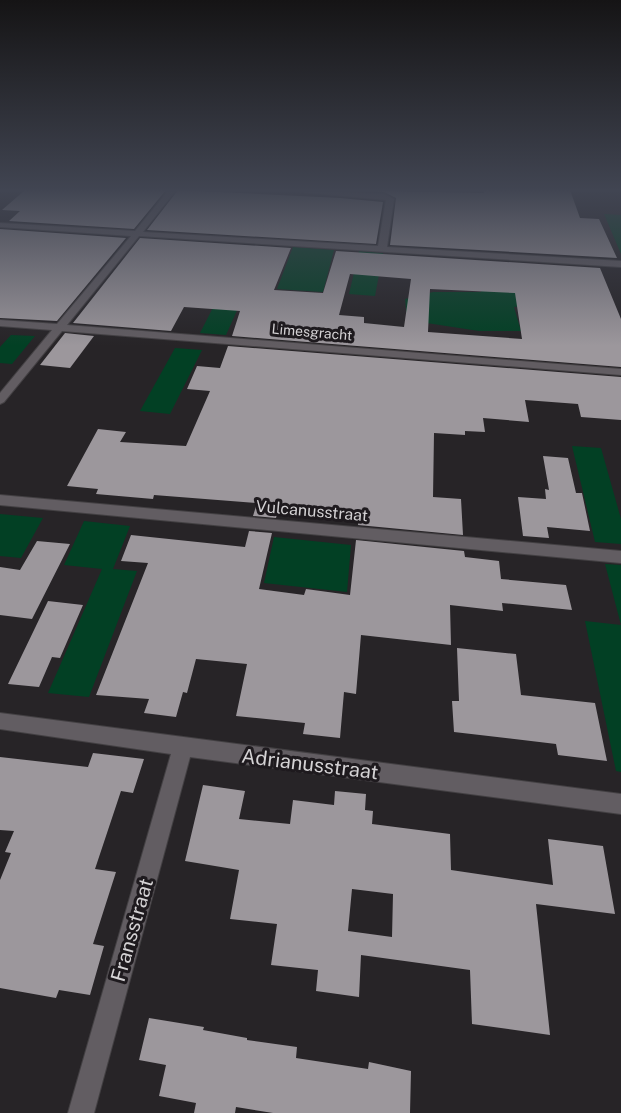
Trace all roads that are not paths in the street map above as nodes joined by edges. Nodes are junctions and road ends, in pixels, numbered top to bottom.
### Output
1 (130, 242) edge
2 (259, 242) edge
3 (383, 242) edge
4 (382, 250) junction
5 (621, 264) edge
6 (0, 323) edge
7 (59, 327) junction
8 (621, 372) edge
9 (0, 400) edge
10 (0, 500) edge
11 (621, 557) edge
12 (0, 721) edge
13 (183, 747) junction
14 (621, 804) edge
15 (81, 1113) edge

1 - 7 street
2 - 4 street
3 - 4 street
4 - 5 street
6 - 7 street, Limesgracht
7 - 8 street, Limesgracht
7 - 9 street
10 - 11 street, Vulcanusstraat
12 - 13 street, Adrianusstraat
13 - 14 street, Adrianusstraat
13 - 15 street, Fransstraat

